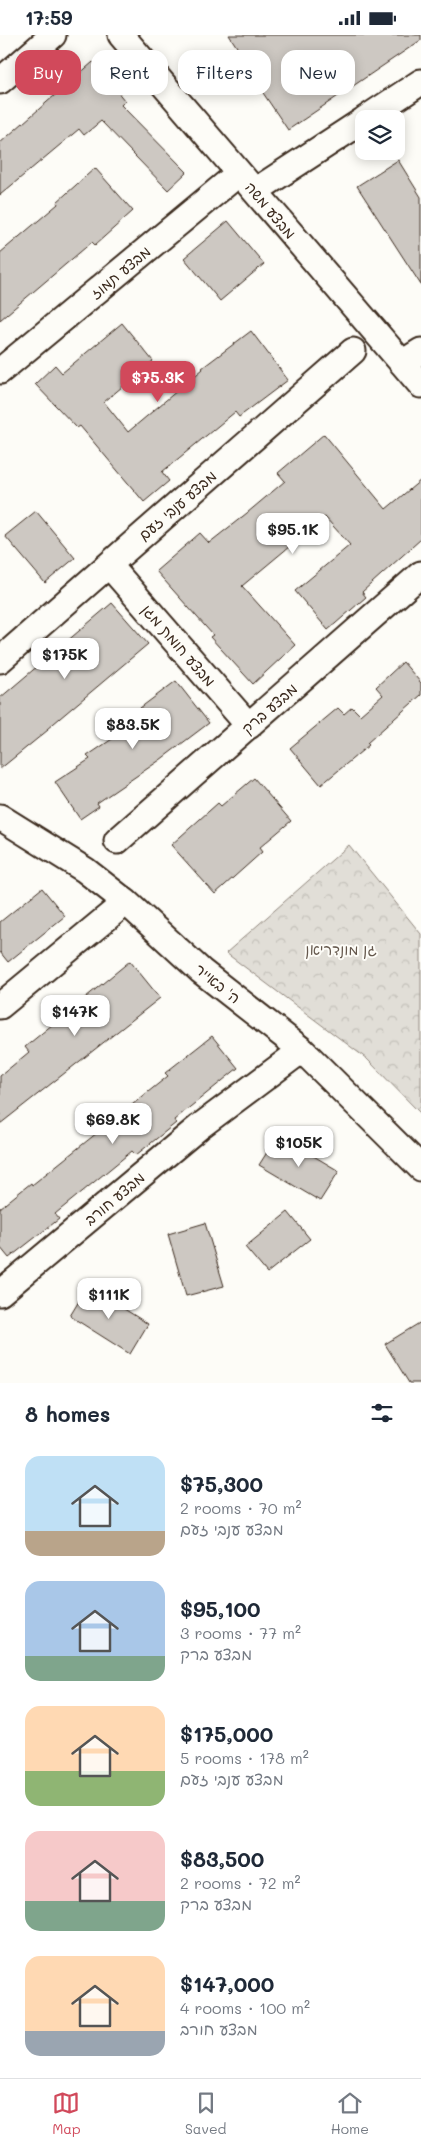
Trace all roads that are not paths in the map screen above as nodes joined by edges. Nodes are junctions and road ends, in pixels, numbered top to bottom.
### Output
1 (53, 35) edge
2 (122, 35) edge
3 (0, 81) edge
4 (421, 82) edge
5 (378, 110) edge
6 (355, 124) edge
7 (247, 182) junction
8 (354, 351) dead end
9 (412, 357) edge
10 (0, 371) edge
11 (421, 385) edge
12 (109, 565) junction
13 (421, 575) edge
14 (0, 660) edge
15 (249, 726) junction
16 (0, 817) edge
17 (117, 841) dead end
18 (126, 902) junction
19 (0, 1006) edge
20 (302, 1050) junction
21 (421, 1168) edge
22 (0, 1293) edge

1 - 3 street
2 - 7 street, מבצע משה
4 - 5 street, מבצע תמוז
6 - 7 street, מבצע תמוז
7 - 9 street, מבצע משה
7 - 10 street, מבצע תמוז
8 - 12 street, מבצע ענבי זעם
9 - 11 street, מבצע משה
12 - 14 street, מבצע ענבי זעם
12 - 15 street, מבצע חומת מגן
13 - 15 street, מבצע ברק
15 - 17 street, מבצע ברק
16 - 18 street, ה' באייר
18 - 19 street
18 - 20 street, ה' באייר
20 - 21 street, ה' באייר
20 - 22 street, מבצע חורב

